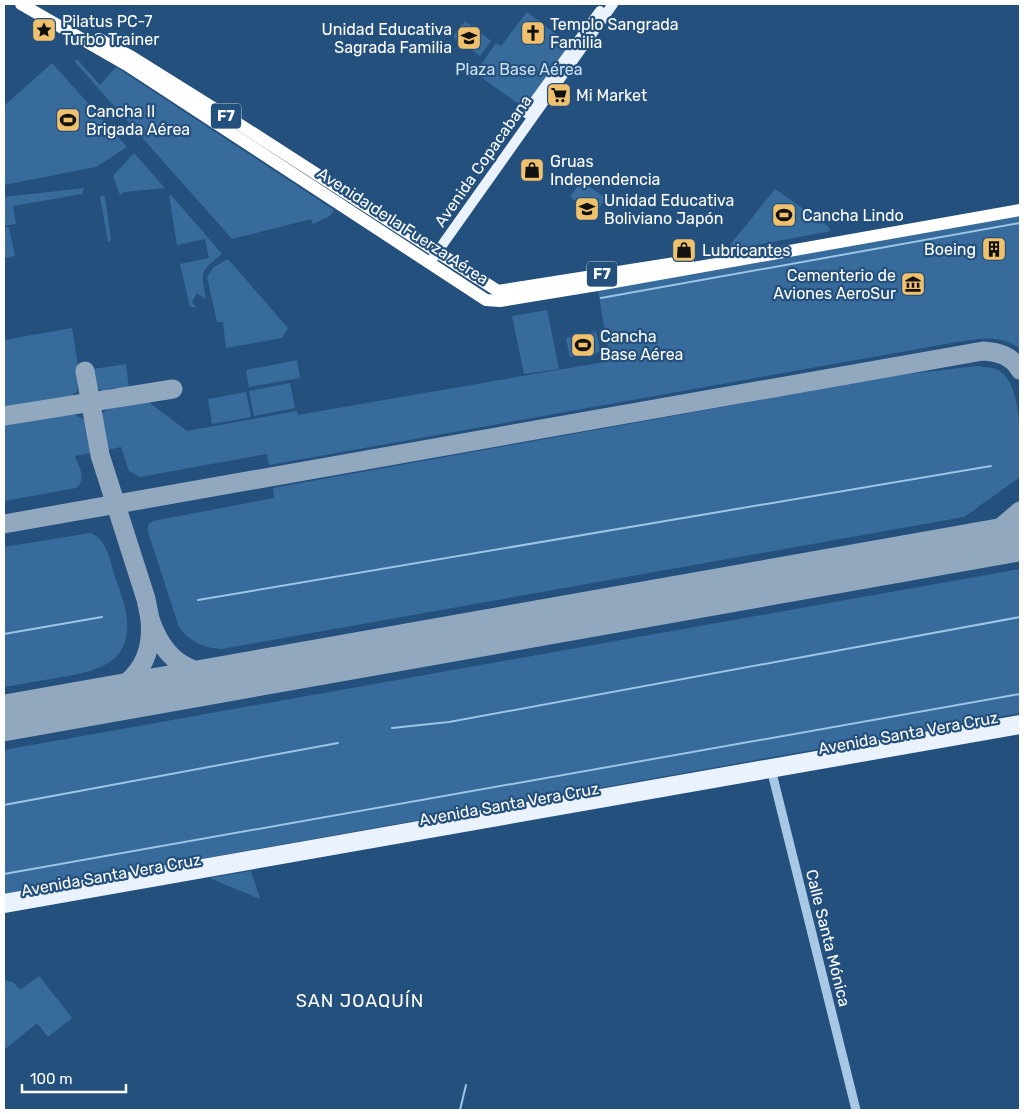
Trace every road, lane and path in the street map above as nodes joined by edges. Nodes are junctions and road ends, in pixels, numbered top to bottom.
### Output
1 (20, 4) edge
2 (35, 4) edge
3 (605, 4) edge
4 (613, 4) edge
5 (528, 116) junction
6 (1019, 204) edge
7 (433, 258) junction
8 (1020, 720) edge
9 (1020, 729) edge
10 (772, 773) junction
11 (4, 899) edge
12 (4, 908) edge
13 (856, 1110) edge

1 - 7 highway, Avenida de la Fuerza Aérea / F7
2 - 7 highway, Avenida de la Fuerza Aérea / F7
3 - 5 main road, Avenida Copacabana
4 - 5 main road, Avenida Copacabana
5 - 7 main road, Avenida Copacabana
6 - 7 highway, Avenida de la Fuerza Aérea / F7
8 - 11 main road, Avenida Santa Vera Cruz
9 - 10 main road, Avenida Santa Vera Cruz
10 - 12 main road, Avenida Santa Vera Cruz
10 - 13 street, Calle Santa Mónica

